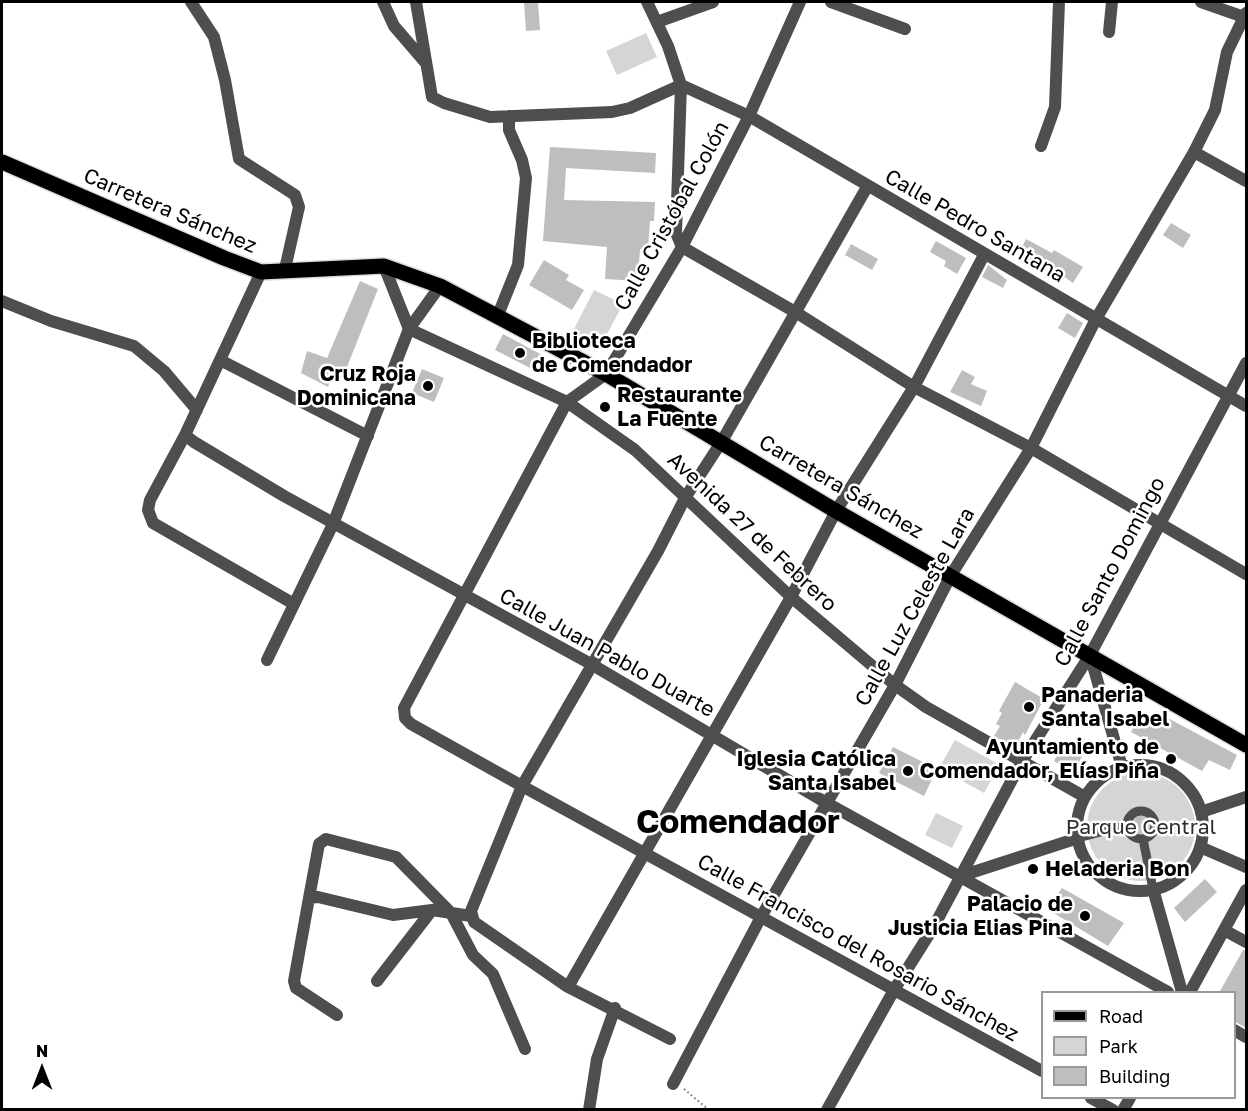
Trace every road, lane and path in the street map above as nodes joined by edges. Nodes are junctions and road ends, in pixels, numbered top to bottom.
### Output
1 (191, 2) edge
2 (383, 2) edge
3 (416, 2) edge
4 (647, 2) edge
5 (713, 2) edge
6 (800, 2) edge
7 (831, 2) edge
8 (1059, 2) edge
9 (1112, 2) edge
10 (1201, 2) edge
11 (1245, 15) edge
12 (657, 22) junction
13 (905, 29) dead end
14 (1110, 32) dead end
15 (426, 63) junction
16 (681, 85) junction
17 (508, 116) junction
18 (749, 116) junction
19 (1041, 147) dead end
20 (1194, 152) junction
21 (2, 162) edge
22 (1246, 181) edge
23 (867, 187) junction
24 (682, 246) junction
25 (984, 255) junction
26 (384, 266) junction
27 (285, 269) junction
28 (261, 272) junction
29 (440, 286) junction
30 (2, 301) edge
31 (797, 313) junction
32 (498, 315) junction
33 (1096, 319) junction
34 (409, 329) junction
35 (220, 360) junction
36 (1246, 363) edge
37 (606, 374) junction
38 (914, 387) junction
39 (1227, 396) junction
40 (567, 402) junction
41 (1246, 406) edge
42 (197, 410) junction
43 (185, 435) junction
44 (368, 436) junction
45 (722, 441) junction
46 (1031, 448) junction
47 (685, 498) junction
48 (836, 511) junction
49 (333, 524) junction
50 (1158, 524) junction
51 (1246, 574) edge
52 (951, 575) junction
53 (464, 595) junction
54 (791, 597) junction
55 (294, 604) junction
56 (1089, 655) junction
57 (267, 660) dead end
58 (591, 664) junction
59 (895, 685) junction
60 (405, 718) joint
61 (713, 734) junction
62 (1246, 745) edge
63 (1021, 763) junction
64 (1122, 767) junction
65 (522, 786) junction
66 (1085, 797) junction
67 (1246, 797) edge
68 (825, 802) junction
69 (1202, 812) junction
70 (1127, 825) junction
71 (1078, 838) junction
72 (1143, 839) junction
73 (1200, 848) junction
74 (646, 854) junction
75 (1246, 867) edge
76 (961, 876) junction
77 (1153, 889) junction
78 (1246, 890) edge
79 (309, 898) junction
80 (432, 910) junction
81 (451, 913) junction
82 (471, 916) junction
83 (760, 917) junction
84 (1224, 930) junction
85 (1246, 942) edge
86 (377, 981) dead end
87 (568, 987) junction
88 (894, 990) junction
89 (1164, 991) edge
90 (1181, 991) edge
91 (1191, 991) edge
92 (615, 1008) junction
93 (337, 1015) dead end
94 (670, 1039) dead end
95 (525, 1049) dead end
96 (1041, 1070) edge
97 (673, 1084) joint
98 (1093, 1099) edge
99 (589, 1110) edge
100 (710, 1110) edge
101 (827, 1110) edge
102 (1113, 1110) edge

1 - 27 street
2 - 15 street
3 - 15 street
4 - 12 street
5 - 12 street
6 - 18 street, Calle Cristóbal Colón
7 - 13 street
8 - 19 street
9 - 14 street
10 - 11 street
11 - 20 street, Calle Luz Celeste Lara
12 - 16 street
15 - 17 street
16 - 17 street
16 - 18 street, Calle Pedro Santana
16 - 24 street
17 - 32 street
18 - 23 street, Calle Pedro Santana
18 - 24 street, Calle Cristóbal Colón
20 - 22 street
20 - 33 street, Calle Luz Celeste Lara
21 - 28 main road, Carretera Sánchez
23 - 25 street, Calle Pedro Santana
23 - 31 street
24 - 31 street
24 - 37 street, Calle Cristóbal Colón
25 - 33 street, Calle Pedro Santana
25 - 38 street
26 - 27 main road, Carretera Sánchez
26 - 29 main road, Carretera Sánchez
26 - 34 street
27 - 28 main road, Carretera Sánchez
28 - 35 street
29 - 32 main road, Carretera Sánchez
29 - 34 street
30 - 42 street
31 - 38 street
31 - 45 street
32 - 37 main road, Carretera Sánchez
33 - 39 street, Calle Pedro Santana
33 - 46 street, Calle Luz Celeste Lara
34 - 40 street, Avenida 27 de Febrero
34 - 44 street
35 - 42 street
35 - 44 street
36 - 39 street, Calle Santo Domingo
37 - 40 street, Calle Cristóbal Colón
37 - 45 main road, Carretera Sánchez
38 - 46 street
38 - 48 street
39 - 41 street, Calle Pedro Santana
39 - 50 street, Calle Santo Domingo
40 - 47 street, Avenida 27 de Febrero
40 - 53 street, Calle Cristóbal Colón
42 - 43 street
43 - 49 street, Calle Juan Pablo Duarte
43 - 55 street
44 - 49 street
45 - 47 street
45 - 48 main road, Carretera Sánchez
46 - 50 street
46 - 52 street, Calle Luz Celeste Lara
47 - 54 street, Avenida 27 de Febrero
47 - 58 street
48 - 52 main road, Carretera Sánchez
48 - 54 street
49 - 53 street, Calle Juan Pablo Duarte
49 - 55 street
50 - 51 street
50 - 56 street, Calle Santo Domingo
52 - 56 main road, Carretera Sánchez
52 - 59 street, Calle Luz Celeste Lara
53 - 58 street, Calle Juan Pablo Duarte
53 - 60 street, Calle Cristóbal Colón
54 - 59 street, Avenida 27 de Febrero
54 - 61 street
55 - 57 street
56 - 62 main road, Carretera Sánchez
56 - 63 street, Calle Santo Domingo
56 - 64 street
58 - 61 street, Calle Juan Pablo Duarte
58 - 65 street
59 - 63 street, Avenida 27 de Febrero
59 - 68 street, Calle Luz Celeste Lara
60 - 65 street, Calle Francisco del Rosario Sánchez
61 - 68 street, Calle Juan Pablo Duarte
61 - 74 street
63 - 66 street, Avenida 27 de Febrero
63 - 76 street, Calle Santo Domingo
64 - 66 street
64 - 69 street
65 - 74 street, Calle Francisco del Rosario Sánchez
65 - 82 street
66 - 71 street
67 - 69 street
68 - 76 street, Calle Juan Pablo Duarte
68 - 83 street, Calle Luz Celeste Lara
69 - 73 street
70 - 71 street
70 - 72 street
70 - 72 street
71 - 76 street
71 - 77 street
72 - 77 street
73 - 75 street
73 - 77 street
74 - 83 street, Calle Francisco del Rosario Sánchez
74 - 87 street
76 - 88 street, Calle Santo Domingo
76 - 89 street, Calle Juan Pablo Duarte
77 - 90 street
78 - 84 street
79 - 80 street
79 - 81 street
79 - 93 street
80 - 81 street
80 - 86 street
81 - 82 street
81 - 95 street
82 - 87 street
83 - 88 street, Calle Francisco del Rosario Sánchez
83 - 97 street, Calle Luz Celeste Lara
84 - 85 street
84 - 91 street
87 - 92 street
88 - 96 street, Calle Francisco del Rosario Sánchez
88 - 101 street, Calle Santo Domingo
92 - 94 street
92 - 99 street
97 - 100 path
98 - 102 street

